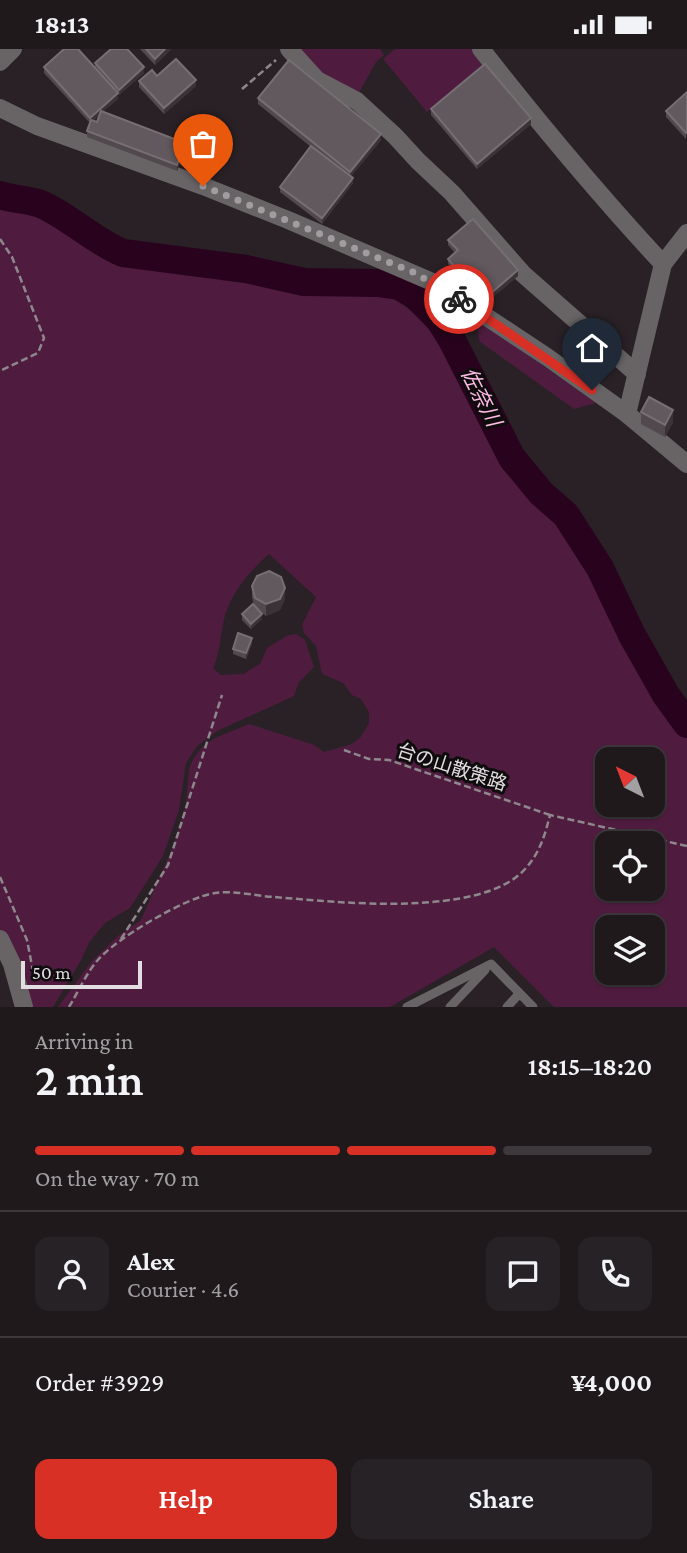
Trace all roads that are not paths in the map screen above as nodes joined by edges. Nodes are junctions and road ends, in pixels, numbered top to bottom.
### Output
1 (13, 49) edge
2 (289, 49) edge
3 (481, 49) edge
4 (0, 62) edge
5 (0, 108) edge
6 (687, 233) edge
7 (663, 264) junction
8 (636, 374) junction
9 (627, 414) junction
10 (687, 464) edge
11 (0, 939) edge
12 (491, 964) junction
13 (519, 994) junction
14 (24, 1007) edge
15 (407, 1007) edge
16 (450, 1007) edge
17 (507, 1007) edge
18 (533, 1007) edge

1 - 4 street
2 - 8 street
3 - 7 street
5 - 9 street
6 - 7 street
7 - 8 street
8 - 9 street
9 - 10 street
11 - 14 street
12 - 13 lane
12 - 15 lane
12 - 16 lane
13 - 17 lane
13 - 18 lane

